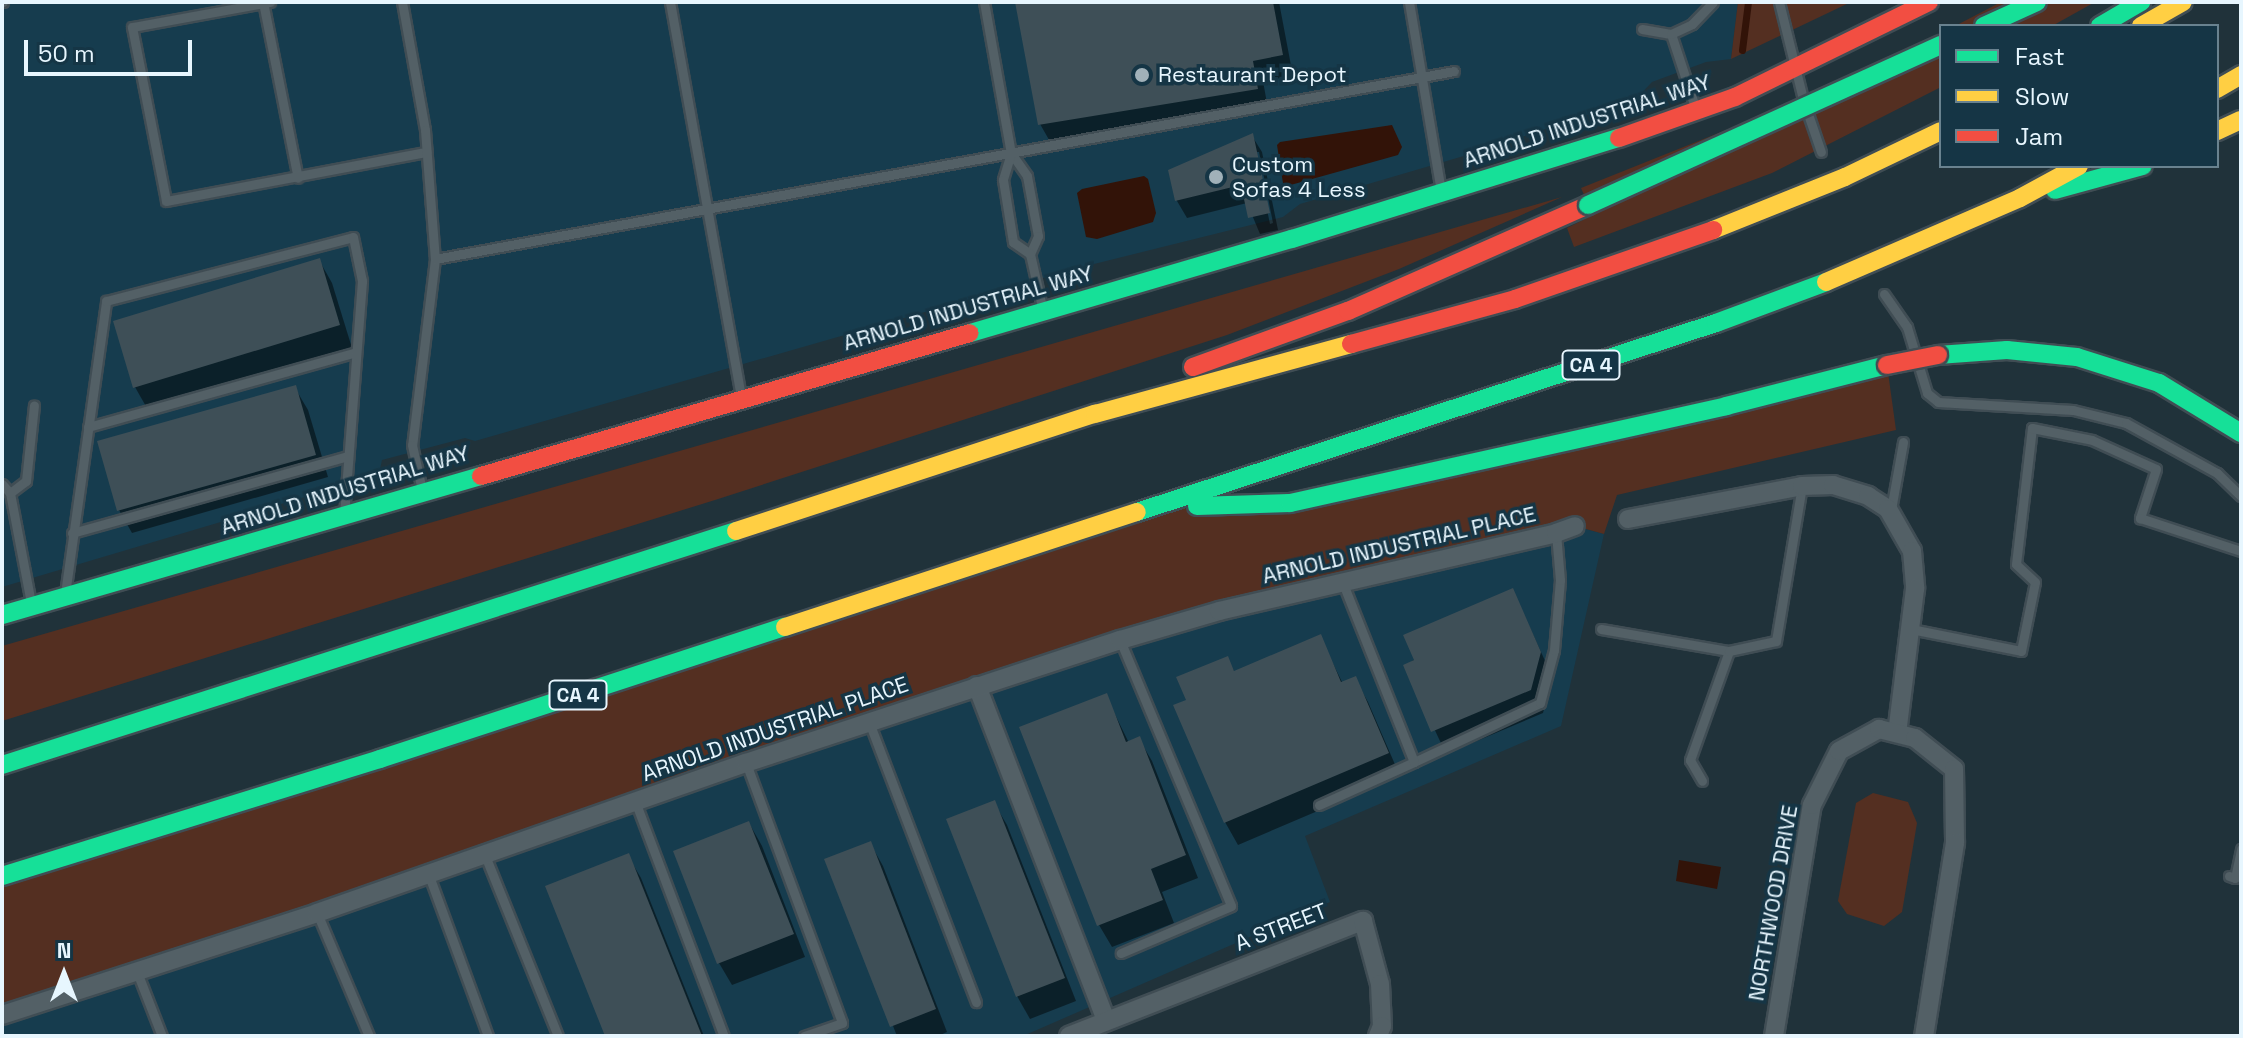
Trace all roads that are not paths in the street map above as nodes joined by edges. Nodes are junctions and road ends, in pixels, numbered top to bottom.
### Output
1 (265, 2) edge
2 (402, 2) edge
3 (670, 2) edge
4 (984, 2) edge
5 (1409, 2) edge
6 (1713, 2) edge
7 (1779, 2) edge
8 (1929, 2) edge
9 (2037, 2) edge
10 (2141, 2) edge
11 (2183, 2) edge
12 (1988, 24) edge
13 (2103, 24) edge
14 (2144, 24) edge
15 (1642, 29) dead end
16 (1671, 34) junction
17 (1939, 46) edge
18 (1793, 70) junction
19 (1454, 71) dead end
20 (2241, 75) edge
21 (1423, 78) junction
22 (2219, 88) edge
23 (1697, 111) junction
24 (2241, 120) edge
25 (1939, 129) edge
26 (2219, 130) edge
27 (426, 152) junction
28 (1821, 152) dead end
29 (1011, 153) junction
30 (2075, 168) edge
31 (2135, 168) edge
32 (298, 178) junction
33 (1441, 195) junction
34 (2020, 198) junction
35 (708, 210) junction
36 (1030, 254) junction
37 (435, 259) junction
38 (1884, 294) dead end
39 (1043, 312) junction
40 (356, 352) junction
41 (741, 397) junction
42 (34, 405) dead end
43 (1095, 414) junction
44 (88, 427) junction
45 (2241, 433) edge
46 (1903, 442) dead end
47 (347, 456) junction
48 (2, 484) edge
49 (1802, 486) junction
50 (423, 491) junction
51 (10, 493) junction
52 (2241, 496) edge
53 (1153, 508) junction
54 (1888, 509) junction
55 (344, 515) junction
56 (1628, 519) dead end
57 (1575, 526) dead end
58 (72, 533) junction
59 (1556, 533) junction
60 (2241, 551) edge
61 (1342, 581) junction
62 (65, 597) junction
63 (32, 606) junction
64 (2, 615) edge
65 (1601, 629) dead end
66 (1911, 629) junction
67 (1120, 640) junction
68 (1729, 651) junction
69 (977, 686) junction
70 (869, 722) junction
71 (1897, 733) junction
72 (1414, 762) junction
73 (746, 763) junction
74 (2, 765) edge
75 (1702, 781) dead end
76 (635, 801) junction
77 (1319, 805) dead end
78 (2241, 849) edge
79 (484, 853) junction
80 (428, 873) junction
81 (2, 876) edge
82 (2229, 876) dead end
83 (317, 913) junction
84 (1121, 953) dead end
85 (137, 972) junction
86 (976, 1002) dead end
87 (2, 1015) edge
88 (1106, 1021) junction
89 (162, 1036) edge
90 (369, 1036) edge
91 (488, 1036) edge
92 (558, 1036) edge
93 (724, 1036) edge
94 (804, 1036) edge
95 (1069, 1036) edge
96 (1378, 1036) edge
97 (1774, 1036) edge
98 (1924, 1036) edge

1 - 32 lane
1 - 32 lane
2 - 27 lane
3 - 35 lane
4 - 29 lane
5 - 21 lane
6 - 16 lane
7 - 18 lane
8 - 18 main road, ARNOLD INDUSTRIAL WAY
9 - 12 main road
10 - 13 main road
11 - 14 main road
15 - 16 lane
16 - 23 lane
17 - 43 main road, bridge
18 - 23 main road, ARNOLD INDUSTRIAL WAY
18 - 28 lane
19 - 21 lane
20 - 22 main road
21 - 29 lane
21 - 33 lane
23 - 33 main road, ARNOLD INDUSTRIAL WAY
24 - 26 main road
25 - 43 main road
27 - 32 lane
27 - 37 lane
29 - 35 lane
29 - 36 lane
29 - 36 lane
30 - 34 main road, CA 4
31 - 34 main road
33 - 39 main road, ARNOLD INDUSTRIAL WAY
34 - 53 main road, CA 4
35 - 37 lane
35 - 41 lane
36 - 39 lane
37 - 50 lane
38 - 52 lane
39 - 41 main road, ARNOLD INDUSTRIAL WAY
40 - 44 lane
40 - 44 lane
40 - 47 lane
41 - 50 main road, ARNOLD INDUSTRIAL WAY
42 - 51 lane
43 - 74 main road
44 - 58 lane
45 - 53 main road, bridge
46 - 54 lane
47 - 55 lane
47 - 58 lane
48 - 51 lane
49 - 54 street
49 - 56 street
49 - 68 lane
50 - 55 main road, ARNOLD INDUSTRIAL WAY
51 - 63 lane
53 - 81 main road, CA 4
54 - 66 street
55 - 62 main road, ARNOLD INDUSTRIAL WAY
57 - 59 street, ARNOLD INDUSTRIAL PLACE
58 - 62 lane
59 - 61 street, ARNOLD INDUSTRIAL PLACE
59 - 72 lane
60 - 66 lane
61 - 67 street, ARNOLD INDUSTRIAL PLACE
61 - 72 lane
62 - 63 main road, ARNOLD INDUSTRIAL WAY
63 - 64 main road, ARNOLD INDUSTRIAL WAY
65 - 68 lane
66 - 71 street
67 - 69 street, ARNOLD INDUSTRIAL PLACE
67 - 84 lane
68 - 75 lane
69 - 70 street, ARNOLD INDUSTRIAL PLACE
69 - 88 street
70 - 73 street, ARNOLD INDUSTRIAL PLACE
70 - 86 lane
71 - 97 street, NORTHWOOD DRIVE
71 - 98 street
72 - 77 lane
73 - 76 street, ARNOLD INDUSTRIAL PLACE
73 - 94 lane
76 - 79 street, ARNOLD INDUSTRIAL PLACE
76 - 93 lane
78 - 82 lane
79 - 80 street, ARNOLD INDUSTRIAL PLACE
79 - 92 lane
80 - 83 street, ARNOLD INDUSTRIAL PLACE
80 - 91 lane
83 - 85 street, ARNOLD INDUSTRIAL PLACE
83 - 90 lane
85 - 87 street, ARNOLD INDUSTRIAL PLACE
85 - 89 lane
88 - 95 street, A STREET
88 - 96 street, A STREET

